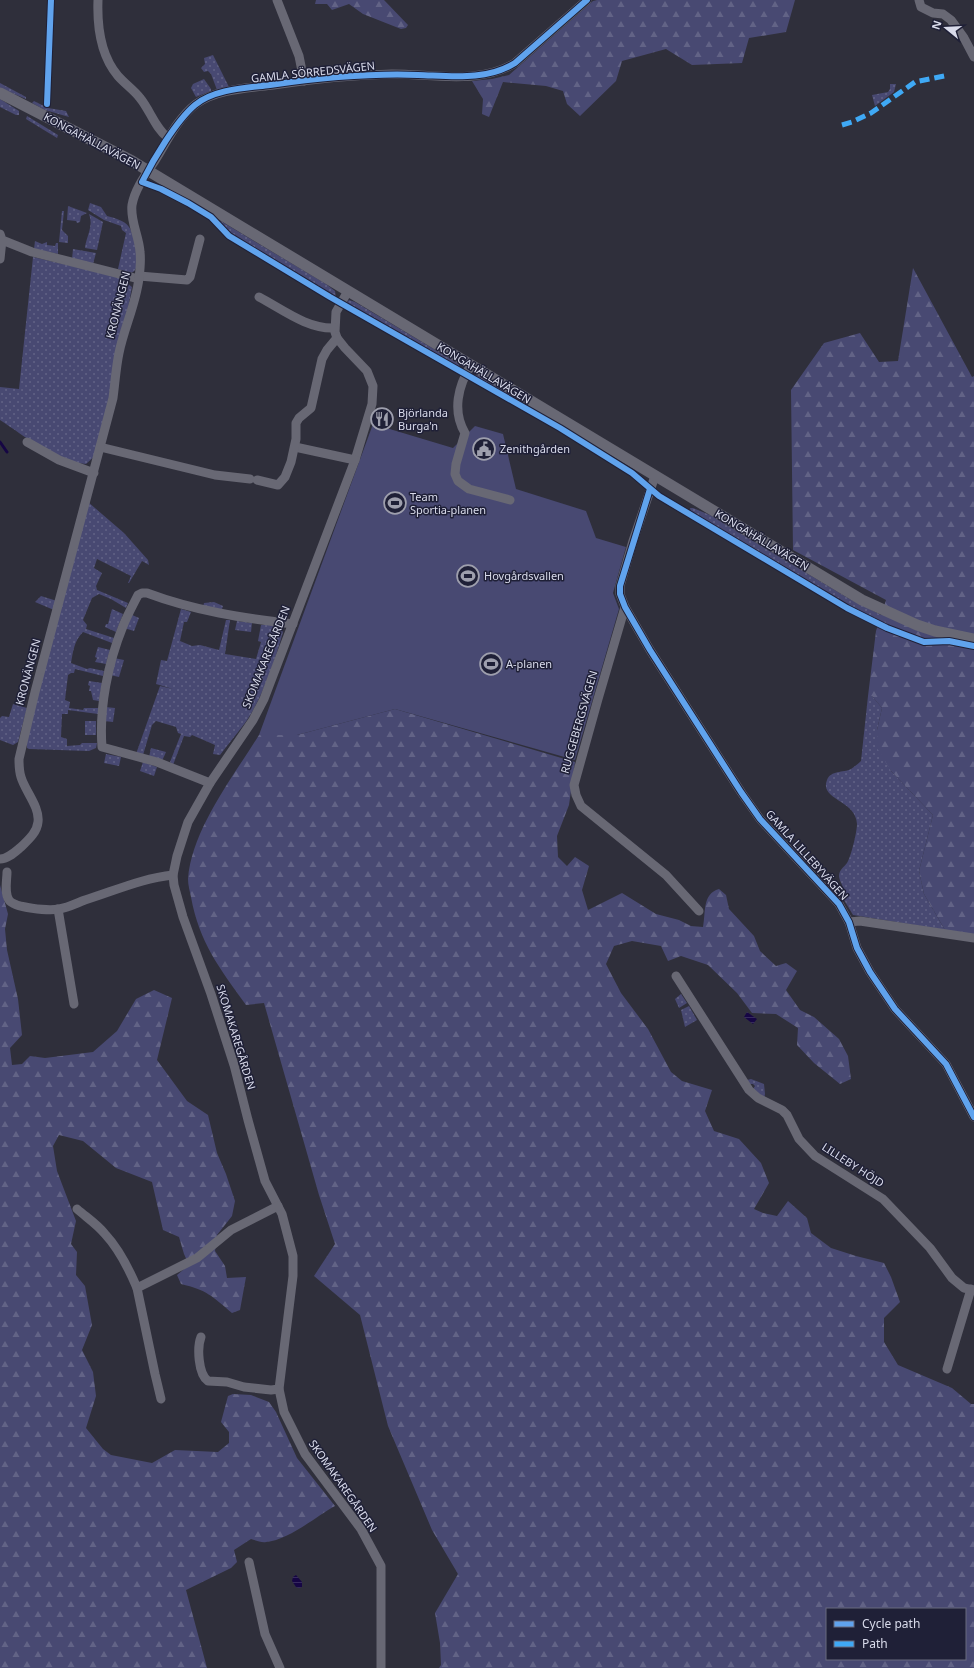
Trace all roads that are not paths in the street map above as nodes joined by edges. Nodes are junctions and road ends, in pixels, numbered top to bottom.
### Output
1 (98, 0) edge
2 (277, 0) edge
3 (587, 0) edge
4 (919, 0) edge
5 (974, 57) edge
6 (304, 81) junction
7 (0, 93) edge
8 (168, 138) junction
9 (148, 171) junction
10 (1, 237) edge
11 (200, 239) dead end
12 (0, 259) edge
13 (139, 277) junction
14 (348, 291) junction
15 (259, 297) dead end
16 (334, 328) junction
17 (338, 338) junction
18 (471, 365) junction
19 (27, 442) dead end
20 (295, 447) junction
21 (100, 448) junction
22 (355, 460) junction
23 (94, 473) junction
24 (655, 476) junction
25 (510, 500) dead end
26 (625, 606) junction
27 (293, 624) junction
28 (974, 639) edge
29 (210, 783) junction
30 (0, 859) edge
31 (7, 872) dead end
32 (173, 875) junction
33 (58, 909) junction
34 (699, 911) dead end
35 (849, 922) junction
36 (974, 938) edge
37 (676, 976) dead end
38 (74, 1004) dead end
39 (974, 1117) edge
40 (278, 1206) junction
41 (77, 1208) dead end
42 (137, 1288) junction
43 (973, 1289) edge
44 (201, 1337) dead end
45 (947, 1369) dead end
46 (279, 1389) junction
47 (161, 1399) dead end
48 (249, 1562) dead end
49 (280, 1668) edge
50 (380, 1668) edge

1 - 8 street
2 - 6 street
3 - 6 street, GAMLA SÖRREDSVÄGEN
4 - 5 street
6 - 8 street, GAMLA SÖRREDSVÄGEN
7 - 9 street, KONGAHÄLLAVÄGEN
8 - 9 street, GAMLA SÖRREDSVÄGEN
9 - 13 street, KRONÄNGEN
9 - 14 street, KONGAHÄLLAVÄGEN
10 - 12 street
10 - 13 street
11 - 13 street
13 - 21 street, KRONÄNGEN
14 - 16 street
14 - 18 street, KONGAHÄLLAVÄGEN
15 - 16 street
16 - 17 street, SKOMAKAREGÅRDEN
17 - 20 street
17 - 22 street, SKOMAKAREGÅRDEN
18 - 24 street, KONGAHÄLLAVÄGEN
18 - 25 street
19 - 23 street
20 - 21 street
20 - 22 street
21 - 23 street, KRONÄNGEN
22 - 27 street, SKOMAKAREGÅRDEN
23 - 30 street, KRONÄNGEN
24 - 26 street, GAMLA LILLEBYVÄGEN
24 - 28 street, KONGAHÄLLAVÄGEN
26 - 34 street, RUGGEBERGSVÄGEN
26 - 35 street, GAMLA LILLEBYVÄGEN
27 - 29 street, SKOMAKAREGÅRDEN
27 - 29 street
29 - 32 street, SKOMAKAREGÅRDEN
31 - 33 street
32 - 33 street
32 - 40 street, SKOMAKAREGÅRDEN
33 - 38 street
35 - 36 street
35 - 39 street, GAMLA LILLEBYVÄGEN
37 - 43 street, LILLEBY HÖJD
40 - 42 street
40 - 46 street, SKOMAKAREGÅRDEN
41 - 42 street
42 - 47 street
43 - 45 street, LILLEBY HÖJD
44 - 46 street
46 - 50 street, SKOMAKAREGÅRDEN
48 - 49 street

